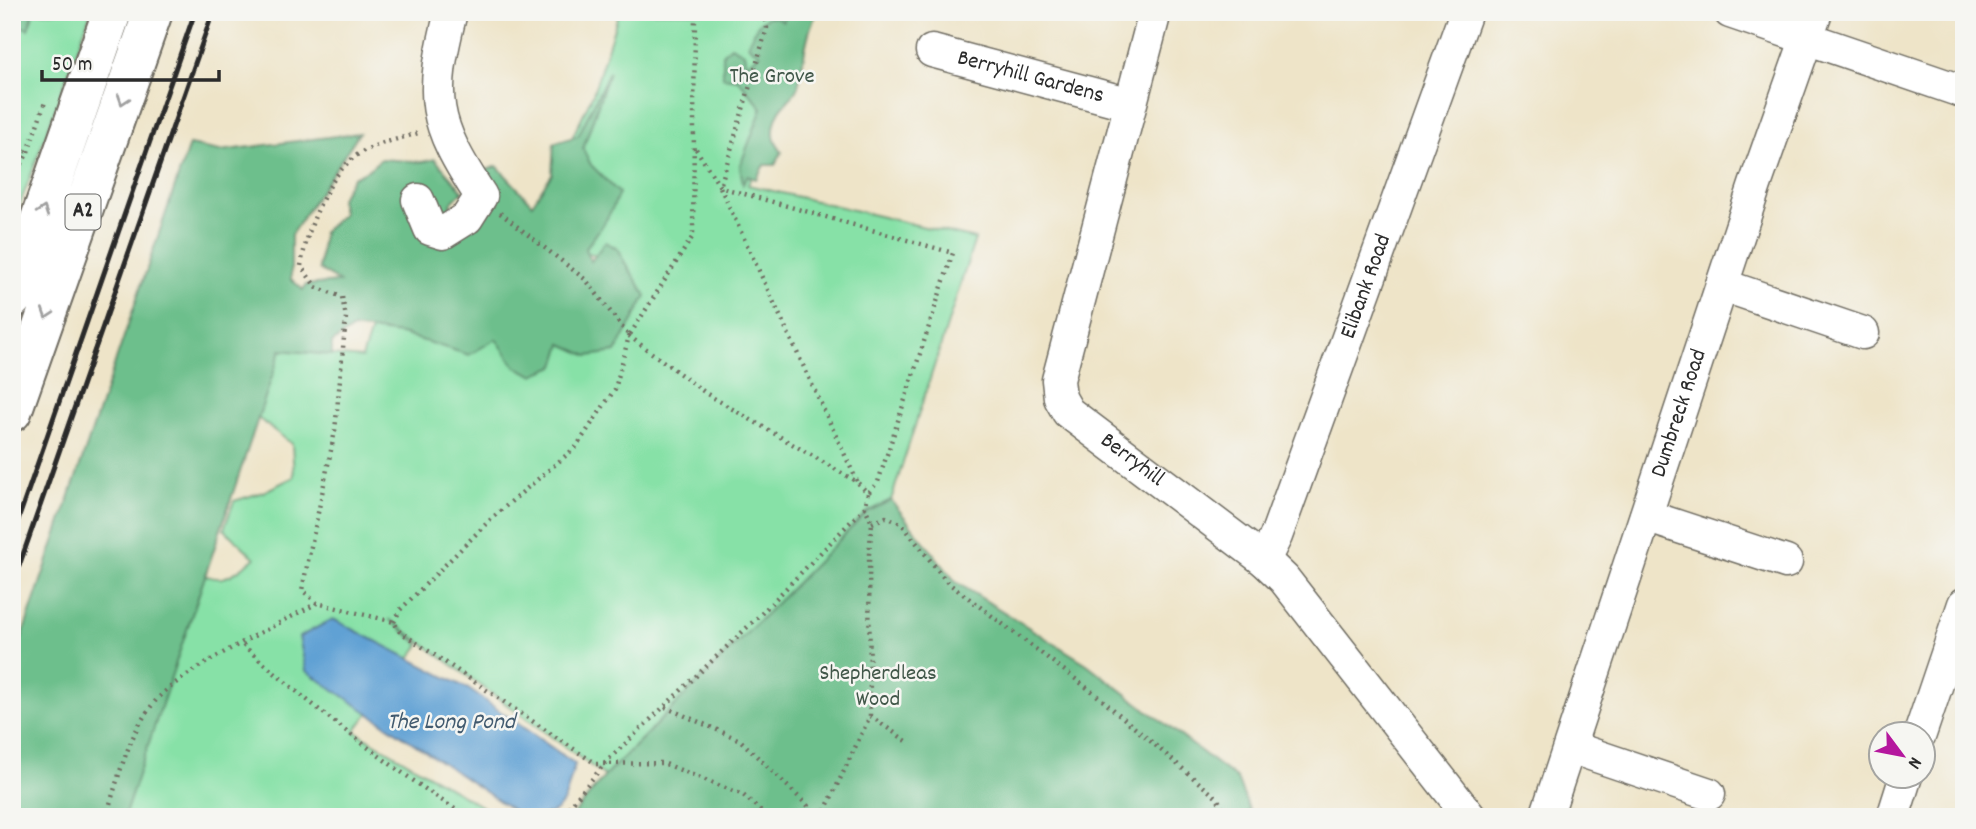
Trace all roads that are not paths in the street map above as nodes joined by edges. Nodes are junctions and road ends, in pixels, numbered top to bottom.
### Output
1 (112, 12) edge
2 (153, 12) edge
3 (451, 12) edge
4 (1155, 12) edge
5 (1466, 12) edge
6 (1730, 12) edge
7 (1811, 25) edge
8 (932, 51) dead end
9 (1964, 92) edge
10 (1130, 104) junction
11 (418, 200) dead end
12 (1722, 285) junction
13 (12, 299) edge
14 (1863, 333) dead end
15 (12, 412) edge
16 (1646, 516) junction
17 (1264, 560) junction
18 (1786, 562) dead end
19 (1964, 604) edge
20 (1925, 720) edge
21 (1570, 747) junction
22 (1902, 790) edge
23 (1709, 794) dead end
24 (1470, 817) edge
25 (1546, 817) edge
26 (1893, 817) edge

13 -> 1 highway, A2
2 -> 15 highway, A2
3 - 11 street
4 - 10 street, Berryhill
5 - 17 street, Elibank Road
6 - 7 street
7 - 9 street
7 - 12 street, Dumbreck Road
8 - 10 street, Berryhill Gardens
10 - 17 street, Berryhill
12 - 14 street
12 - 16 street, Dumbreck Road
16 - 18 street
16 - 21 street, Dumbreck Road
17 - 24 street, Berryhill
19 - 20 street
21 - 23 street
21 - 25 street, Dumbreck Road
22 - 26 street

